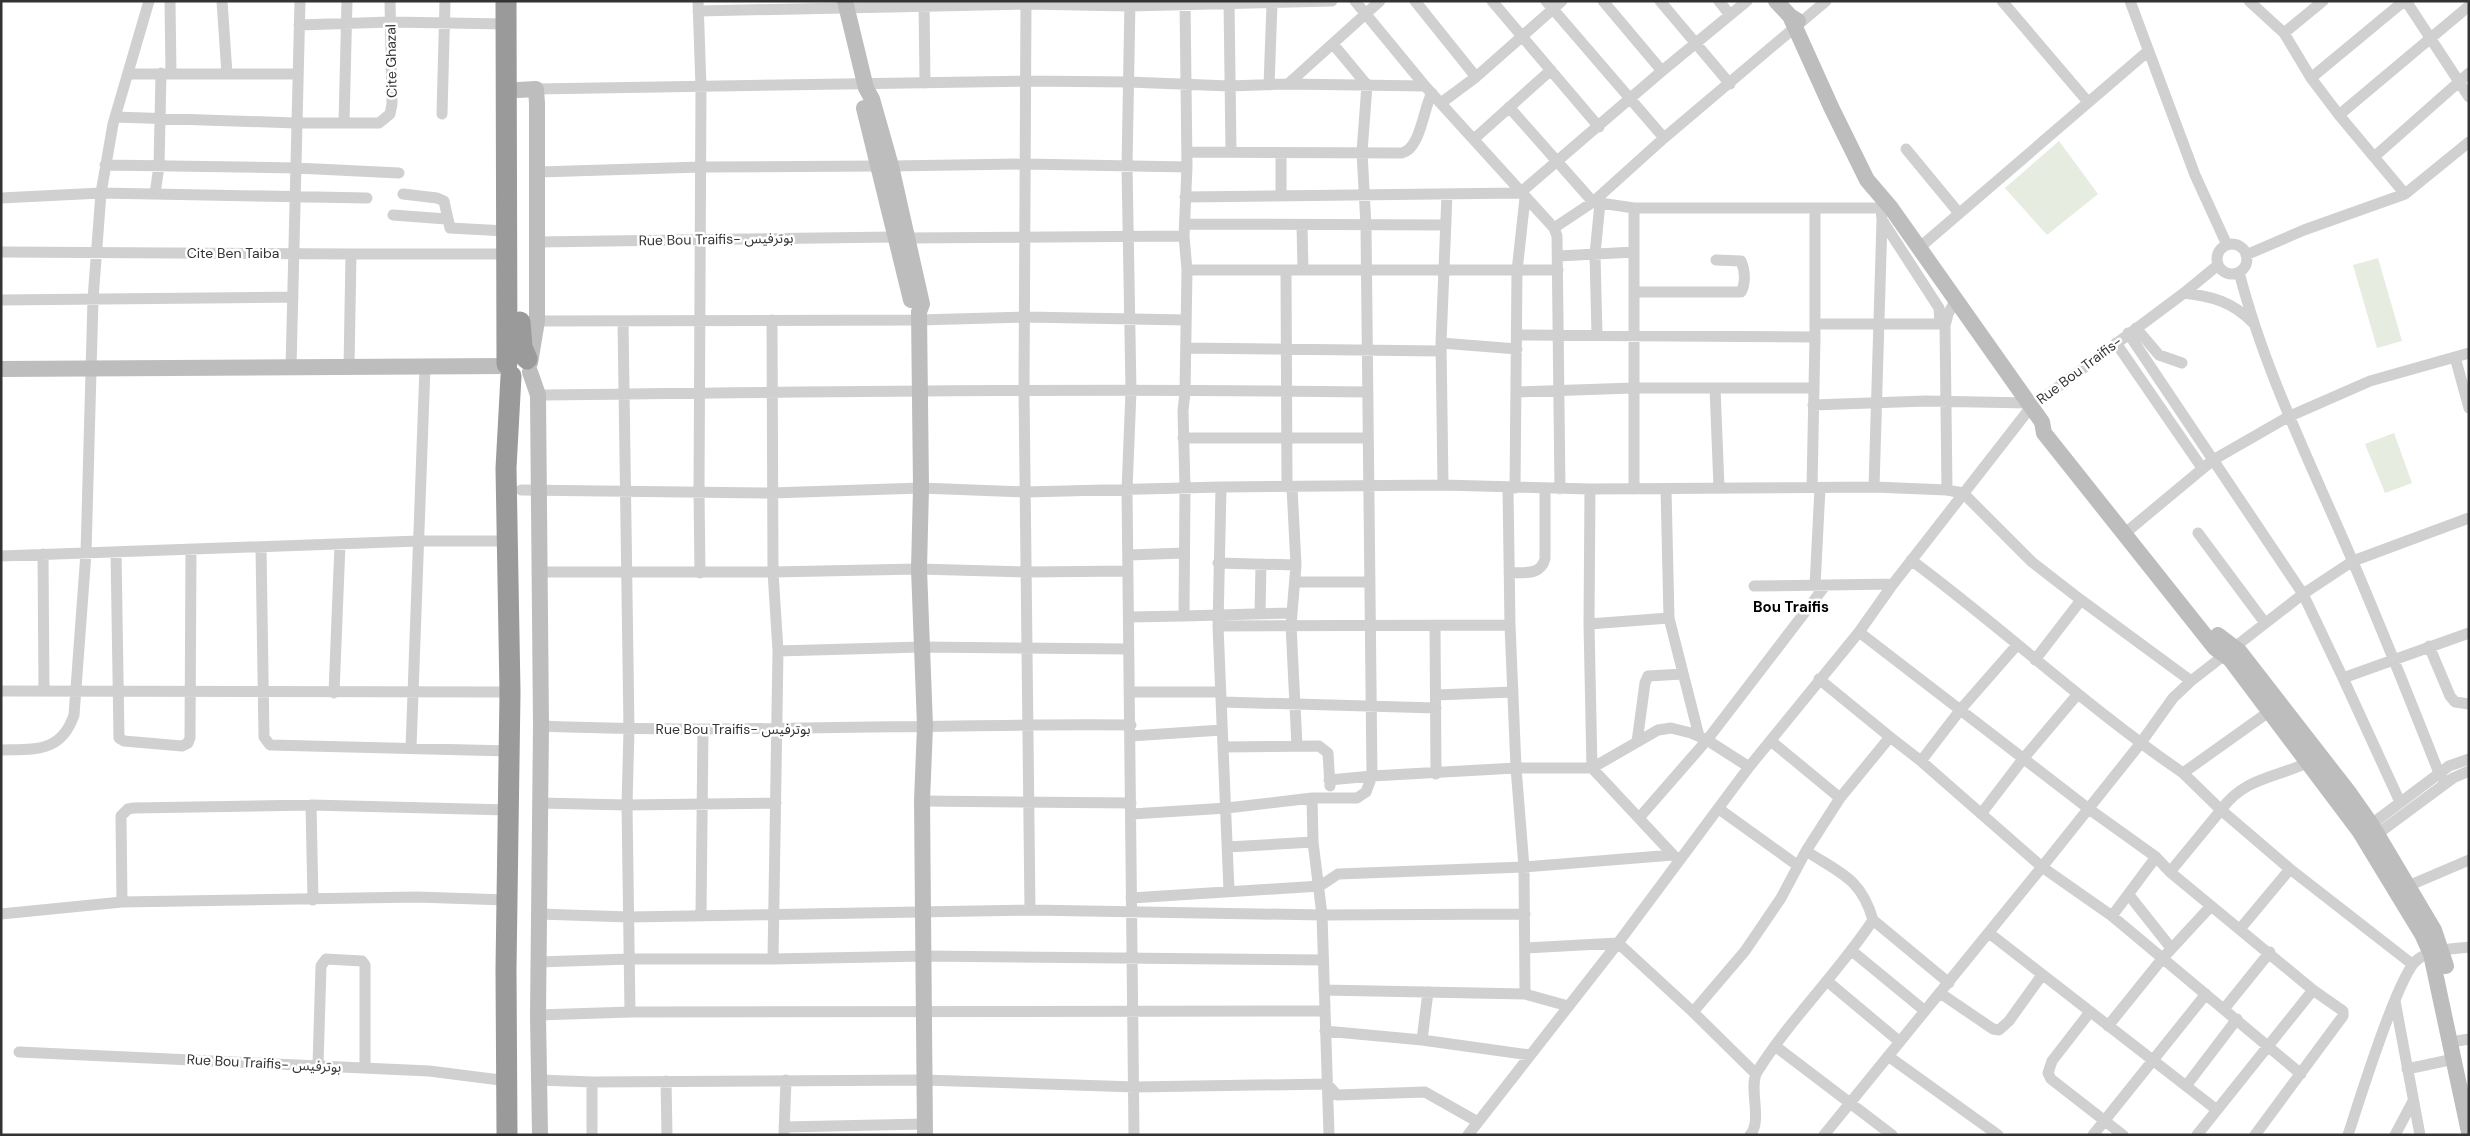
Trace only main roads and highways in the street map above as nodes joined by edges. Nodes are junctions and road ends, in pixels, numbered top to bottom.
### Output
1 (506, 1) edge
2 (517, 1) edge
3 (520, 368) junction
4 (507, 1135) edge
5 (521, 1135) edge

1 - 3 highway
2 - 3 highway
3 - 4 highway
3 - 5 highway

